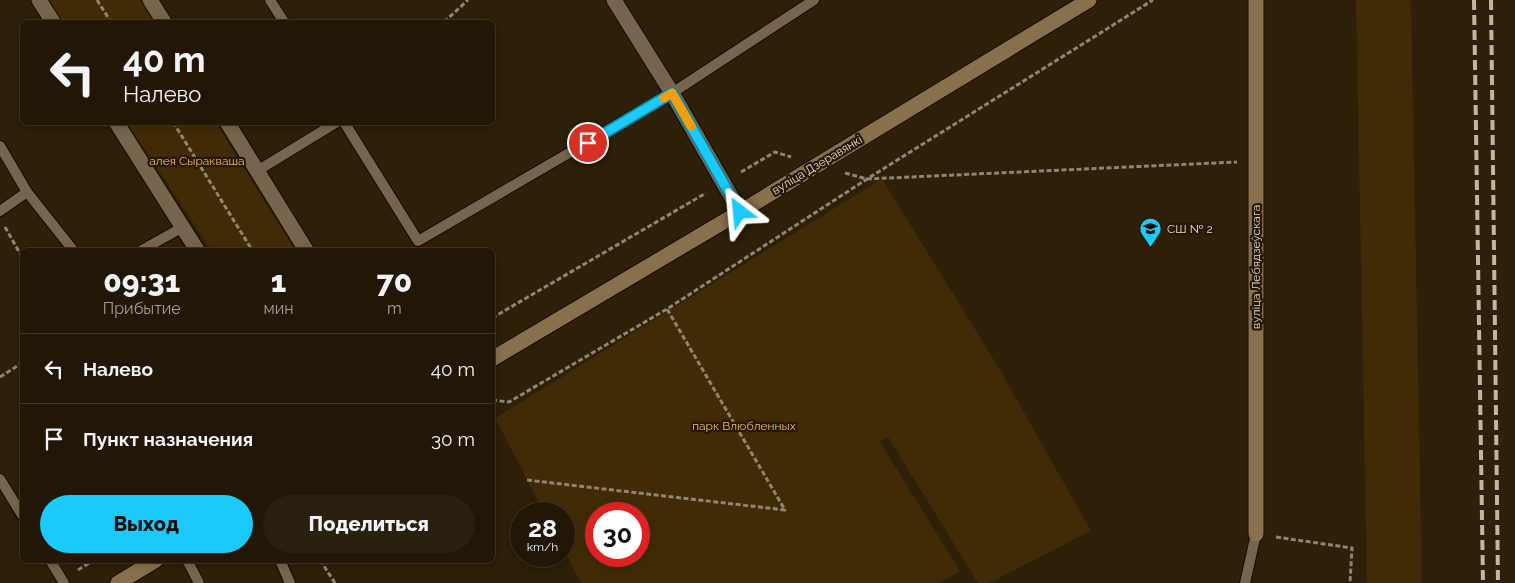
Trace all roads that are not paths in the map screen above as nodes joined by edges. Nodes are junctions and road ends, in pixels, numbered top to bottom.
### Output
1 (38, 0) edge
2 (150, 0) edge
3 (270, 0) edge
4 (614, 0) edge
5 (814, 0) edge
6 (1089, 0) edge
7 (1256, 0) edge
8 (52, 20) edge
9 (163, 20) edge
10 (283, 20) edge
11 (672, 93) junction
12 (118, 125) edge
13 (229, 125) edge
14 (332, 125) edge
15 (346, 125) edge
16 (0, 146) edge
17 (258, 171) junction
18 (28, 192) junction
19 (0, 211) edge
20 (740, 212) junction
21 (183, 227) junction
22 (71, 248) edge
23 (146, 248) edge
24 (197, 248) edge
25 (305, 248) edge
26 (495, 357) edge
27 (0, 479) edge
28 (20, 512) edge
29 (1256, 534) joint
30 (52, 563) edge
31 (151, 563) edge
32 (189, 563) edge
33 (281, 563) edge
34 (64, 583) edge
35 (118, 583) edge
36 (200, 583) edge
37 (290, 583) edge
38 (1245, 583) edge

1 - 8 street
2 - 9 street
3 - 10 lane
4 - 11 street
5 - 11 lane
6 - 20 street, вуліца Дзеравянкі
7 - 29 street, вуліца Лебядзеўскага
11 - 15 lane
11 - 20 street
12 - 21 street
13 - 17 street
14 - 17 lane
16 - 18 lane
17 - 25 street
18 - 19 lane
18 - 22 lane
20 - 26 street, вуліца Дзеравянкі
21 - 23 lane
21 - 24 street
27 - 28 lane
29 - 38 lane
30 - 34 lane
31 - 35 street
32 - 36 lane
33 - 37 lane

